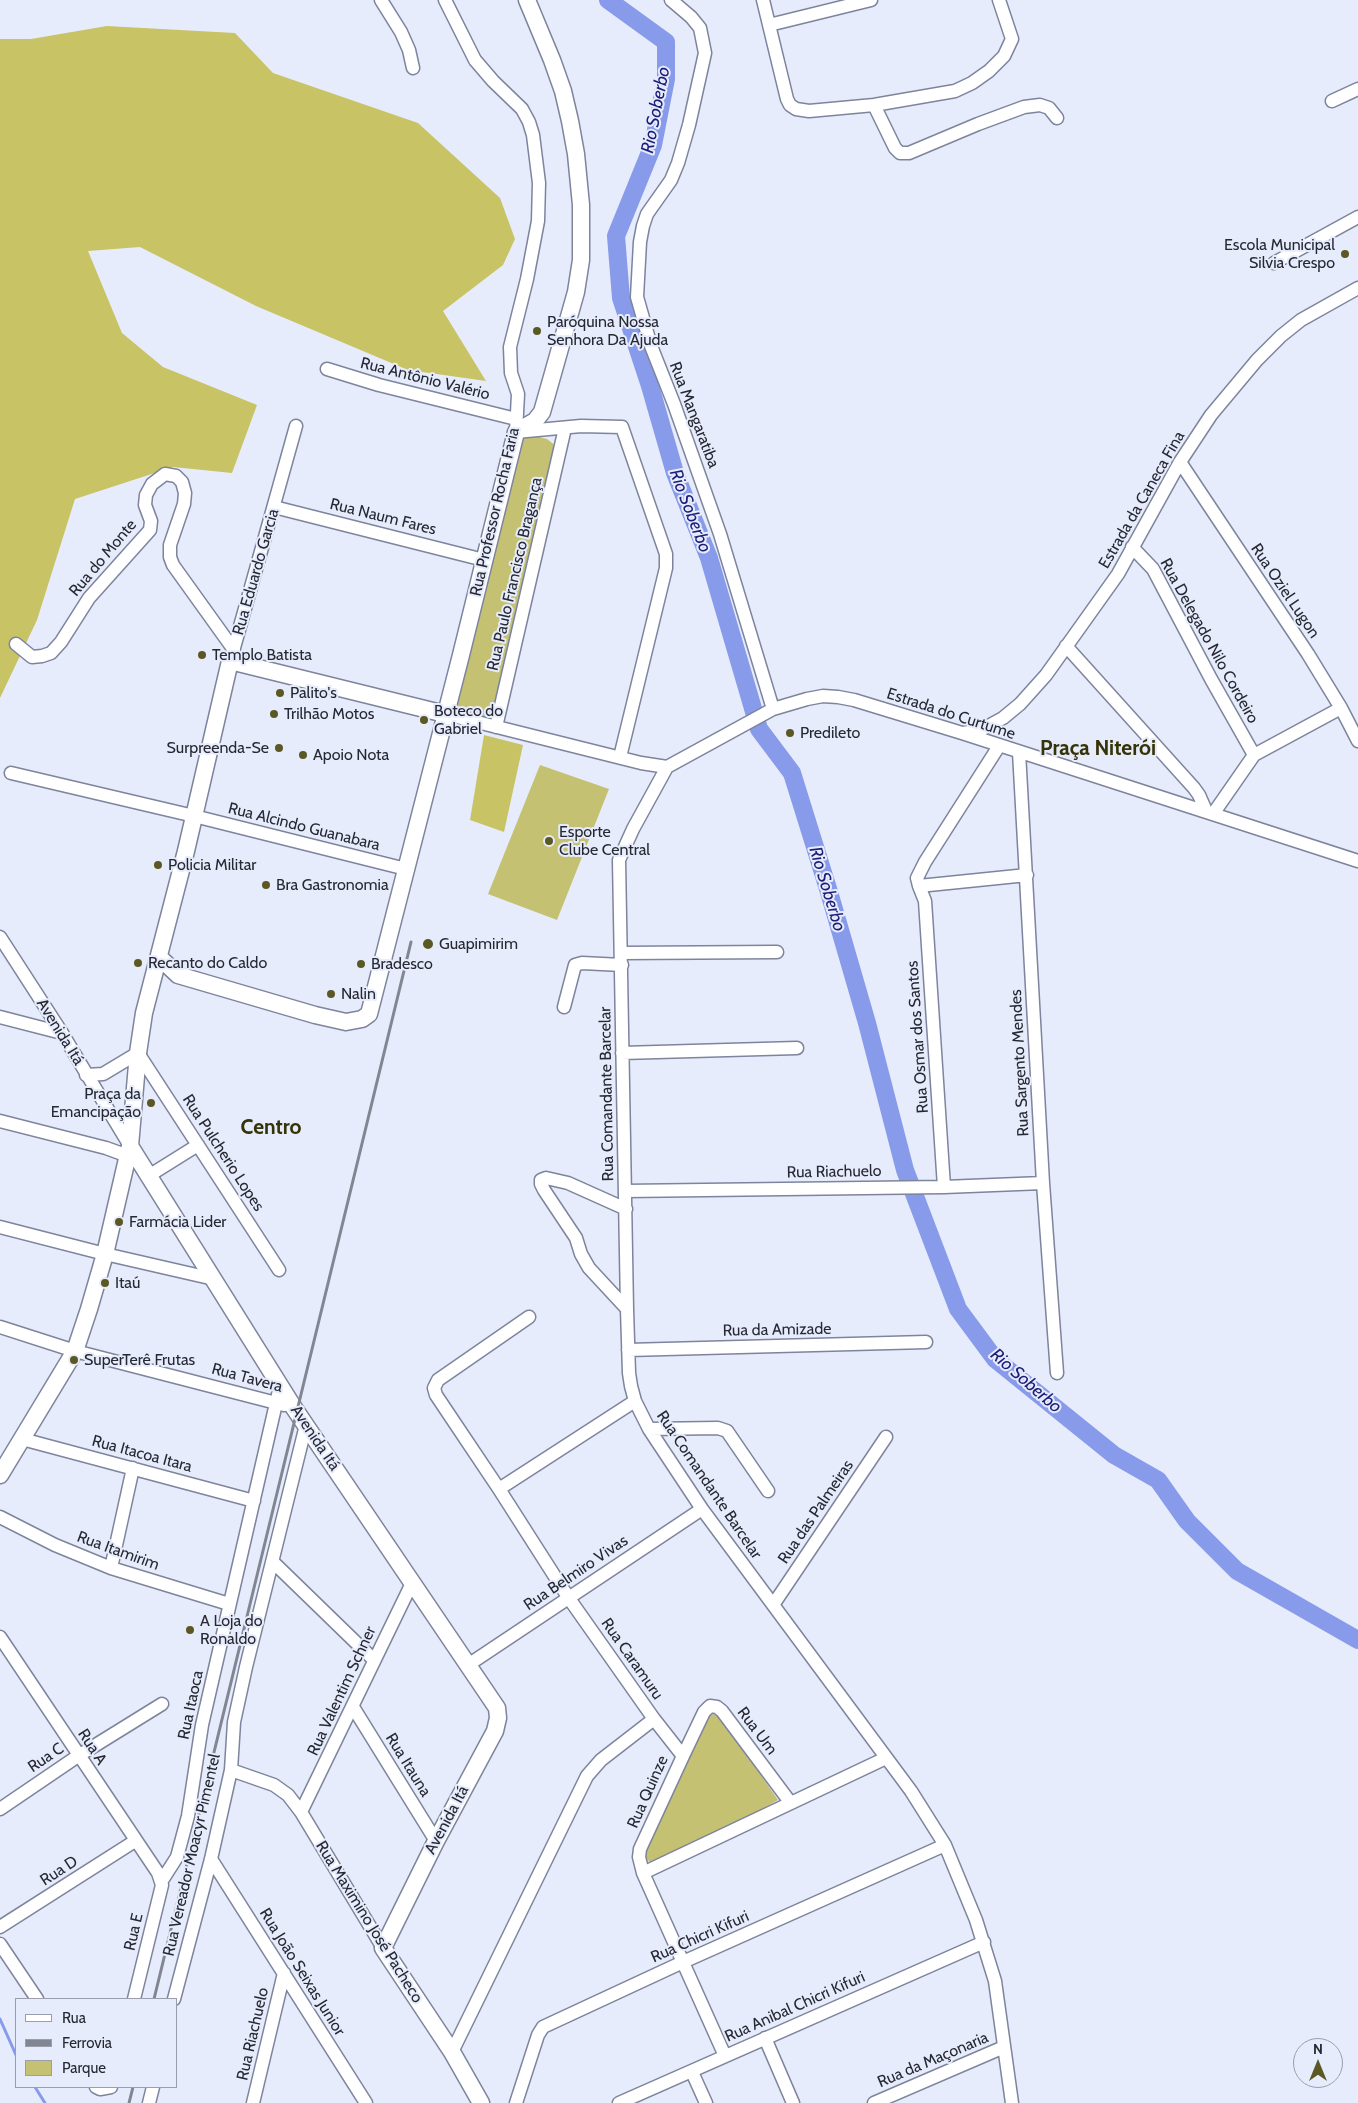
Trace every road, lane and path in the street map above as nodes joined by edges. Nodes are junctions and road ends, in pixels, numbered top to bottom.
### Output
1 (381, 0) edge
2 (445, 0) edge
3 (527, 0) edge
4 (670, 0) edge
5 (763, 0) edge
6 (871, 0) edge
7 (1000, 0) edge
8 (769, 25) junction
9 (413, 68) dead end
10 (1358, 89) edge
11 (1332, 101) dead end
12 (874, 105) junction
13 (1057, 118) dead end
14 (1358, 217) edge
15 (1274, 263) dead end
16 (1358, 288) edge
17 (327, 370) dead end
18 (542, 412) junction
19 (296, 426) dead end
20 (516, 426) junction
21 (565, 428) junction
22 (551, 429) junction
23 (1180, 462) junction
24 (274, 507) junction
25 (1132, 547) junction
26 (484, 560) junction
27 (16, 644) dead end
28 (1066, 646) junction
29 (232, 656) junction
30 (1340, 708) junction
31 (768, 712) junction
32 (445, 714) junction
33 (496, 727) junction
34 (962, 733) joint
35 (982, 736) junction
36 (1358, 741) edge
37 (999, 746) junction
38 (1019, 752) junction
39 (1254, 755) junction
40 (620, 757) junction
41 (667, 767) junction
42 (11, 772) dead end
43 (1210, 812) junction
44 (194, 816) junction
45 (1358, 861) edge
46 (406, 869) junction
47 (1027, 875) junction
48 (919, 886) junction
49 (0, 937) edge
50 (777, 952) dead end
51 (158, 957) junction
52 (621, 959) junction
53 (178, 975) junction
54 (153, 980) junction
55 (564, 1007) dead end
56 (0, 1017) edge
57 (62, 1033) junction
58 (797, 1048) dead end
59 (622, 1053) junction
60 (138, 1054) junction
61 (103, 1074) junction
62 (86, 1075) junction
63 (96, 1091) junction
64 (0, 1121) edge
65 (119, 1130) junction
66 (198, 1145) junction
67 (106, 1148) junction
68 (129, 1151) junction
69 (150, 1175) junction
70 (1043, 1183) junction
71 (944, 1187) junction
72 (625, 1191) junction
73 (626, 1209) junction
74 (0, 1227) edge
75 (105, 1254) junction
76 (279, 1270) dead end
77 (214, 1279) junction
78 (627, 1309) junction
79 (530, 1317) dead end
80 (0, 1327) edge
81 (926, 1342) dead end
82 (628, 1350) junction
83 (75, 1351) junction
84 (1057, 1373) dead end
85 (280, 1386) junction
86 (634, 1400) junction
87 (277, 1403) junction
88 (294, 1408) junction
89 (306, 1425) junction
90 (649, 1429) junction
91 (886, 1437) dead end
92 (22, 1439) junction
93 (133, 1468) junction
94 (0, 1475) edge
95 (499, 1489) junction
96 (768, 1491) dead end
97 (254, 1501) junction
98 (702, 1509) junction
99 (0, 1518) edge
100 (272, 1562) junction
101 (111, 1568) junction
102 (412, 1583) junction
103 (568, 1597) junction
104 (230, 1604) junction
105 (773, 1605) junction
106 (0, 1637) edge
107 (374, 1660) junction
108 (468, 1665) junction
109 (162, 1704) dead end
110 (353, 1707) junction
111 (654, 1720) junction
112 (78, 1756) junction
113 (683, 1756) junction
114 (886, 1758) junction
115 (231, 1770) junction
116 (790, 1802) junction
117 (0, 1809) edge
118 (301, 1812) junction
119 (135, 1841) junction
120 (436, 1841) junction
121 (944, 1845) junction
122 (211, 1859) junction
123 (643, 1873) junction
124 (160, 1878) junction
125 (0, 1928) edge
126 (984, 1942) junction
127 (0, 1944) edge
128 (383, 1948) junction
129 (683, 1962) junction
130 (284, 1973) junction
131 (36, 1998) edge
132 (134, 1998) edge
133 (174, 1998) edge
134 (765, 2038) junction
135 (1004, 2047) junction
136 (452, 2052) junction
137 (725, 2056) junction
138 (692, 2072) junction
139 (153, 2088) edge
140 (149, 2103) edge
141 (253, 2103) edge
142 (366, 2103) edge
143 (481, 2103) edge
144 (516, 2103) edge
145 (619, 2103) edge
146 (706, 2103) edge
147 (793, 2103) edge
148 (874, 2103) edge
149 (1012, 2103) edge

1 - 9 street
2 - 20 street, Rua Professor Rocha Faria
3 - 18 main road
4 - 31 street, Rua Mangaratiba
5 - 8 street
6 - 8 street
7 - 12 street
8 - 12 street
10 - 11 street
12 - 13 street
14 - 15 street
16 - 23 street, Estrada da Caneca Fina
17 - 20 street, Rua Antônio Valério
18 - 20 main road
18 - 22 street
19 - 24 street, Rua Eduardo Garcia
20 - 22 street, Rua Antônio Valério
20 - 26 main road, Rua Professor Rocha Faria
21 - 22 street, Rua Antônio Valério
21 - 33 street, Rua Paulo Francisco Bragança
21 - 40 street, Rua Antônio Valério
23 - 25 street, Estrada da Caneca Fina
23 - 30 street, Rua Oziel Lugon
24 - 26 street, Rua Naum Fares
24 - 29 street, Rua Eduardo Garcia
25 - 28 street, Estrada da Caneca Fina
25 - 39 street, Rua Delegado Nilo Cordeiro
26 - 32 main road, Rua Professor Rocha Faria
27 - 29 street, Rua do Monte
28 - 35 street, Estrada da Caneca Fina
28 - 43 street
29 - 32 main road
29 - 44 main road, Rua Eduardo Garcia
30 - 36 street, Rua Oziel Lugon
30 - 39 street
31 - 34 street, Estrada do Curtume
31 - 41 street, Estrada do Curtume
32 - 33 street
32 - 46 main road, Rua Professor Rocha Faria
33 - 40 street
34 - 35 street, Estrada da Caneca Fina
35 - 37 street, Estrada do Curtume
37 - 38 street, Estrada do Curtume
37 - 48 street
38 - 43 street, Estrada do Curtume
38 - 47 street, Rua Sargento Mendes
39 - 43 street
40 - 41 street
41 - 52 street, Rua Comandante Barcelar
42 - 44 street, Rua Alcindo Guanabara
43 - 45 street, Estrada do Curtume
44 - 46 street, Rua Alcindo Guanabara
44 - 51 main road, Rua Eduardo Garcia
46 - 53 main road, Rua Professor Rocha Faria
47 - 48 street
47 - 70 street, Rua Sargento Mendes
48 - 71 street, Rua Osmar dos Santos
49 - 57 street, Avenida Itá
50 - 52 street
51 - 53 main road
51 - 54 main road, Rua Eduardo Garcia
52 - 55 street
52 - 59 street, Rua Comandante Barcelar
53 - 54 main road
54 - 60 main road, Rua Eduardo Garcia
56 - 57 street
57 - 62 street, Avenida Itá
58 - 59 street
59 - 72 street, Rua Comandante Barcelar
60 - 61 street
60 - 66 street, Rua Pulcherio Lopes
60 - 68 main road, Rua Eduardo Garcia
61 - 62 street
61 - 63 street
62 - 63 street, Avenida Itá
63 - 65 street, Avenida Itá
64 - 67 street
65 - 67 street
65 - 68 street, Avenida Itá
66 - 69 street
66 - 76 street, Rua Pulcherio Lopes
67 - 68 street
68 - 69 main road, Avenida Itá
68 - 75 main road, Rua Eduardo Garcia
69 - 77 main road, Avenida Itá
70 - 71 street, Rua Riachuelo
70 - 84 street, Rua Sargento Mendes
71 - 72 street, Rua Riachuelo
72 - 73 street, Rua Comandante Barcelar
73 - 78 street, Rua Comandante Barcelar
73 - 78 street
74 - 75 street
75 - 77 street
75 - 83 main road, Rua Eduardo Garcia
77 - 85 main road, Avenida Itá
78 - 82 street, Rua Comandante Barcelar
79 - 95 street, Rua Caramuru
80 - 83 street, Rua Tavera
81 - 82 street, Rua da Amizade
82 - 86 street, Rua Comandante Barcelar
83 - 87 street, Rua Tavera
83 - 92 main road, Rua Eduardo Garcia
85 - 87 street, Rua Itaoca
85 - 88 main road, Avenida Itá
86 - 90 street, Rua Comandante Barcelar
86 - 95 street
87 - 88 street, Rua Tavera
87 - 97 street, Rua Itaoca
88 - 89 main road, Avenida Itá
89 - 100 street, Rua Vereador Moacyr Pimentel
89 - 102 main road, Avenida Itá
90 - 96 street
90 - 98 street, Rua Comandante Barcelar
91 - 105 street, Rua das Palmeiras
92 - 93 street, Rua Itacoa Itara
92 - 94 main road, Rua Eduardo Garcia
93 - 97 street, Rua Itacoa Itara
93 - 101 street
95 - 103 street, Rua Caramuru
97 - 104 street, Rua Itaoca
98 - 103 street, Rua Belmiro Vivas
98 - 105 street, Rua Comandante Barcelar
99 - 101 street, Rua Itamirim
100 - 107 street
100 - 115 street, Rua Vereador Moacyr Pimentel
101 - 104 street, Rua Itamirim
102 - 107 street, Rua Valentim Schner
102 - 108 main road, Avenida Itá
103 - 108 street, Rua Belmiro Vivas
103 - 111 street, Rua Caramuru
104 - 124 street, Rua Itaoca
105 - 114 street, Rua Comandante Barcelar
106 - 112 street, Rua A
107 - 110 street, Rua Valentim Schner
108 - 120 main road, Avenida Itá
109 - 112 street, Rua C
110 - 118 street, Rua Valentim Schner
110 - 120 street, Rua Itauna
111 - 113 street, Rua Quinze
111 - 136 street, Rua Caramuru
112 - 117 street, Rua C
112 - 119 street, Rua A
113 - 116 street, Rua Um
113 - 123 street, Rua Quinze
114 - 116 street
114 - 121 street, Rua Comandante Barcelar
115 - 118 street, Rua Maximino José Pacheco
115 - 122 street, Rua Vereador Moacyr Pimentel
116 - 123 street
118 - 128 street, Rua Maximino José Pacheco
119 - 124 street, Rua A
119 - 125 street, Rua D
120 - 128 main road, Avenida Itá
121 - 126 street, Rua Comandante Barcelar
121 - 129 street, Rua Chicri Kifuri
122 - 130 street, Rua João Seixas Junior
122 - 133 street, Rua Vereador Moacyr Pimentel
123 - 129 street
124 - 132 street, Rua E
126 - 134 street, Rua Anibal Chicri Kifuri
126 - 135 street, Rua Comandante Barcelar
127 - 131 street
128 - 136 main road, Rua Maximino José Pacheco
129 - 137 street
129 - 144 street, Rua Chicri Kifuri
130 - 141 street, Rua Riachuelo
130 - 142 street, Rua João Seixas Junior
134 - 137 street, Rua Anibal Chicri Kifuri
134 - 147 street
135 - 148 street, Rua da Maçonaria
135 - 149 street, Rua Comandante Barcelar
136 - 143 main road, Rua Maximino José Pacheco
137 - 138 street, Rua Anibal Chicri Kifuri
138 - 145 street, Rua Anibal Chicri Kifuri
138 - 146 street
139 - 140 street

